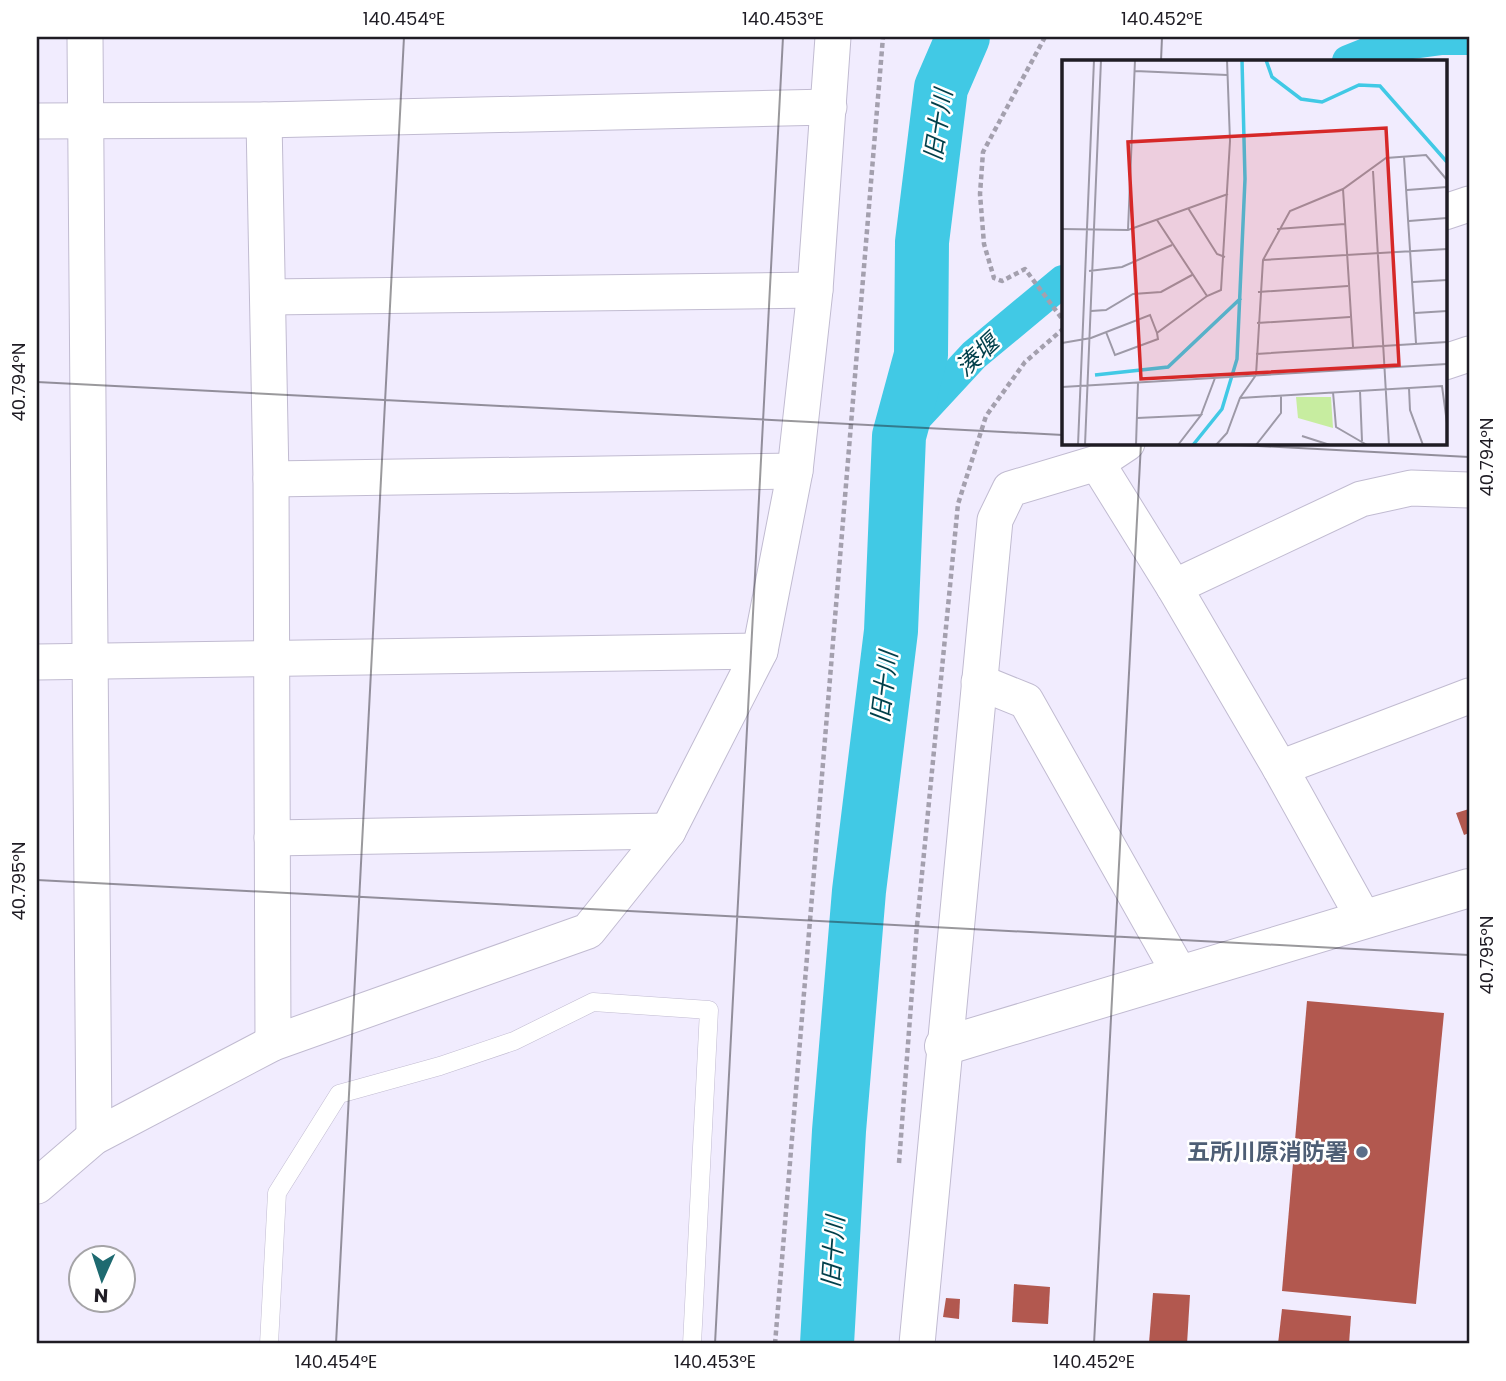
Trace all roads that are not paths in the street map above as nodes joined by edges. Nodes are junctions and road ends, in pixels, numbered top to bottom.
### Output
1 (85, 37) edge
2 (833, 37) edge
3 (829, 107) junction
4 (264, 120) junction
5 (37, 121) edge
6 (85, 121) junction
7 (1469, 204) edge
8 (1446, 212) edge
9 (815, 290) junction
10 (268, 297) junction
11 (1469, 354) edge
12 (1446, 362) edge
13 (1125, 444) edge
14 (1097, 463) junction
15 (795, 471) junction
16 (271, 479) junction
17 (1469, 490) edge
18 (1174, 587) junction
19 (760, 651) junction
20 (272, 657) junction
21 (37, 662) edge
22 (89, 662) junction
23 (979, 682) junction
24 (1469, 696) edge
25 (1280, 768) junction
26 (668, 831) junction
27 (272, 838) junction
28 (1469, 888) edge
29 (1364, 919) junction
30 (1181, 976) junction
31 (273, 1043) junction
32 (944, 1046) junction
33 (94, 1137) junction
34 (37, 1186) edge
35 (269, 1344) edge
36 (692, 1344) edge
37 (917, 1344) edge

1 - 6 street
2 - 3 street
3 - 4 street
3 - 9 street
4 - 6 street
4 - 10 street
5 - 6 street
6 - 22 street
7 - 8 street
9 - 10 street
9 - 15 street
10 - 16 street
11 - 12 street
13 - 14 street
14 - 18 street
14 - 23 street
15 - 16 street
15 - 19 street
16 - 20 street
17 - 18 street
18 - 25 street
19 - 20 street
19 - 26 street
20 - 22 street
20 - 27 street
21 - 22 street
22 - 33 street
23 - 30 street
23 - 32 street
24 - 25 street
25 - 29 street
26 - 27 street
26 - 31 street
27 - 31 street
28 - 29 street
29 - 30 street
30 - 32 street
31 - 33 street
32 - 37 street
33 - 34 street
35 - 36 lane

